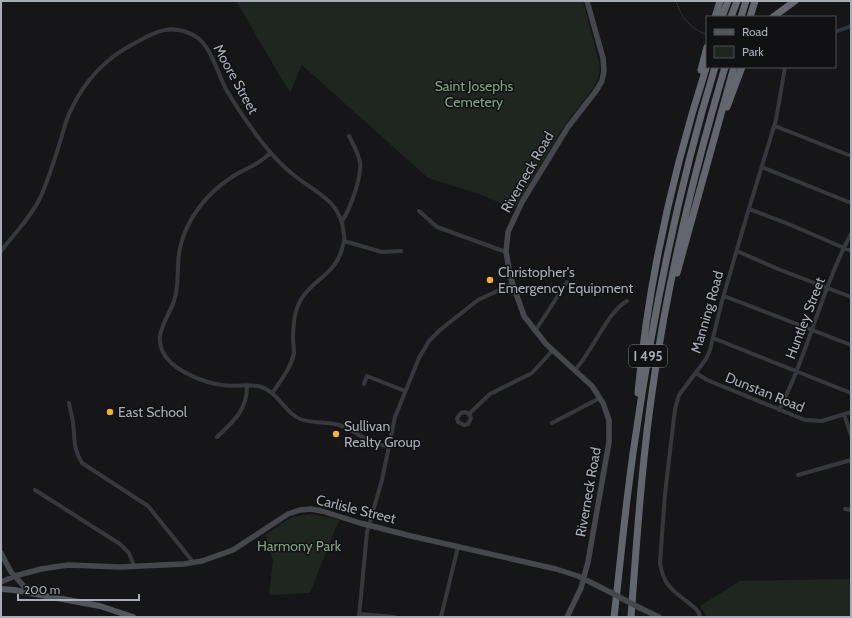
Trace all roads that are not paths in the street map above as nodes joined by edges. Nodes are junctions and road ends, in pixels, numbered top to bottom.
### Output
1 (587, 1) edge
2 (720, 1) edge
3 (728, 1) edge
4 (737, 1) edge
5 (746, 1) edge
6 (755, 1) edge
7 (795, 1) edge
8 (715, 16) edge
9 (722, 16) edge
10 (731, 16) edge
11 (741, 16) edge
12 (750, 16) edge
13 (775, 16) edge
14 (706, 51) edge
15 (706, 68) edge
16 (715, 68) edge
17 (725, 68) edge
18 (734, 68) edge
19 (742, 68) edge
20 (786, 68) edge
21 (774, 126) junction
22 (688, 130) junction
23 (349, 136) dead end
24 (713, 141) junction
25 (271, 153) junction
26 (851, 156) edge
27 (762, 167) junction
28 (851, 203) edge
29 (749, 209) junction
30 (419, 211) dead end
31 (342, 221) junction
32 (851, 234) edge
33 (344, 241) junction
34 (844, 248) junction
35 (1, 251) edge
36 (401, 251) dead end
37 (851, 251) edge
38 (506, 252) junction
39 (737, 252) junction
40 (567, 282) dead end
41 (512, 284) junction
42 (828, 288) junction
43 (724, 296) junction
44 (851, 297) edge
45 (627, 301) dead end
46 (812, 330) junction
47 (535, 331) junction
48 (662, 331) junction
49 (713, 338) junction
50 (851, 345) edge
51 (553, 350) junction
52 (575, 370) junction
53 (797, 372) junction
54 (696, 373) junction
55 (364, 384) dead end
56 (247, 386) junction
57 (405, 391) junction
58 (273, 392) junction
59 (851, 393) edge
60 (600, 398) junction
61 (69, 403) dead end
62 (779, 410) junction
63 (851, 412) edge
64 (469, 414) dead end
65 (844, 414) junction
66 (552, 423) dead end
67 (851, 435) edge
68 (217, 437) dead end
69 (389, 447) junction
70 (851, 460) edge
71 (631, 468) junction
72 (798, 475) dead end
73 (36, 490) dead end
74 (846, 509) dead end
75 (851, 510) edge
76 (369, 525) junction
77 (458, 547) junction
78 (1, 553) edge
79 (194, 563) junction
80 (134, 566) junction
81 (15, 576) junction
82 (584, 579) junction
83 (1, 582) edge
84 (1, 589) edge
85 (30, 593) junction
86 (359, 616) edge
87 (132, 617) edge
88 (395, 617) edge
89 (441, 617) edge
90 (567, 617) edge
91 (614, 617) edge
92 (631, 617) edge
93 (659, 617) edge
94 (700, 617) edge

1 - 38 street, Riverneck Road
2 - 8 highway
3 - 9 highway
4 - 10 highway
5 - 11 highway
6 - 12 highway
7 - 13 highway
14 - 22 highway
15 - 22 highway
16 - 71 highway, I 495
17 - 48 highway, I 495
18 - 24 highway
19 - 24 highway
20 - 21 street, Manning Road
21 - 26 street
21 - 27 street, Manning Road
22 - 71 highway
23 - 31 street
24 - 48 highway
25 - 31 street, Moore Street
25 - 35 street, Moore Street
25 - 56 street
27 - 28 street
27 - 29 street, Manning Road
29 - 34 street
29 - 39 street, Manning Road
30 - 38 street
31 - 33 street, Moore Street
32 - 34 street, Huntley Street
33 - 36 street
33 - 58 street, Moore Street
34 - 37 street
34 - 42 street, Huntley Street
38 - 41 street, Riverneck Road
39 - 42 street
39 - 43 street, Manning Road
40 - 47 street
41 - 47 street, Riverneck Road
41 - 57 street
42 - 44 street
42 - 46 street, Huntley Street
43 - 46 street
43 - 49 street, Manning Road
45 - 52 street
46 - 50 street
46 - 53 street, Huntley Street
47 - 51 street, Riverneck Road
48 - 92 highway, I 495
49 - 53 street
49 - 54 street, Manning Road
51 - 52 street, Riverneck Road
51 - 64 street
52 - 60 street, Riverneck Road
53 - 59 street
53 - 62 street, Huntley Street
54 - 62 street, Dunstan Road
54 - 94 street, Manning Road
55 - 57 street
56 - 58 street
56 - 68 street
57 - 69 street
58 - 69 street
60 - 66 street
60 - 82 street, Riverneck Road
61 - 79 street
62 - 65 street, Dunstan Road
63 - 65 street, Dunstan Road
65 - 67 street
69 - 76 street
70 - 72 street
71 - 91 highway, I 495
73 - 80 street
74 - 75 street
76 - 77 street, Carlisle Street
76 - 79 street, Carlisle Street
76 - 86 street
77 - 82 street, Carlisle Street
77 - 89 street
78 - 81 street
79 - 80 street, Carlisle Street
80 - 81 street, Carlisle Street
81 - 83 street, Carlisle Street
81 - 85 street
82 - 90 street, Riverneck Road
82 - 93 street, Carlisle Street, bridge
84 - 85 main road
85 - 87 main road
86 - 88 street

